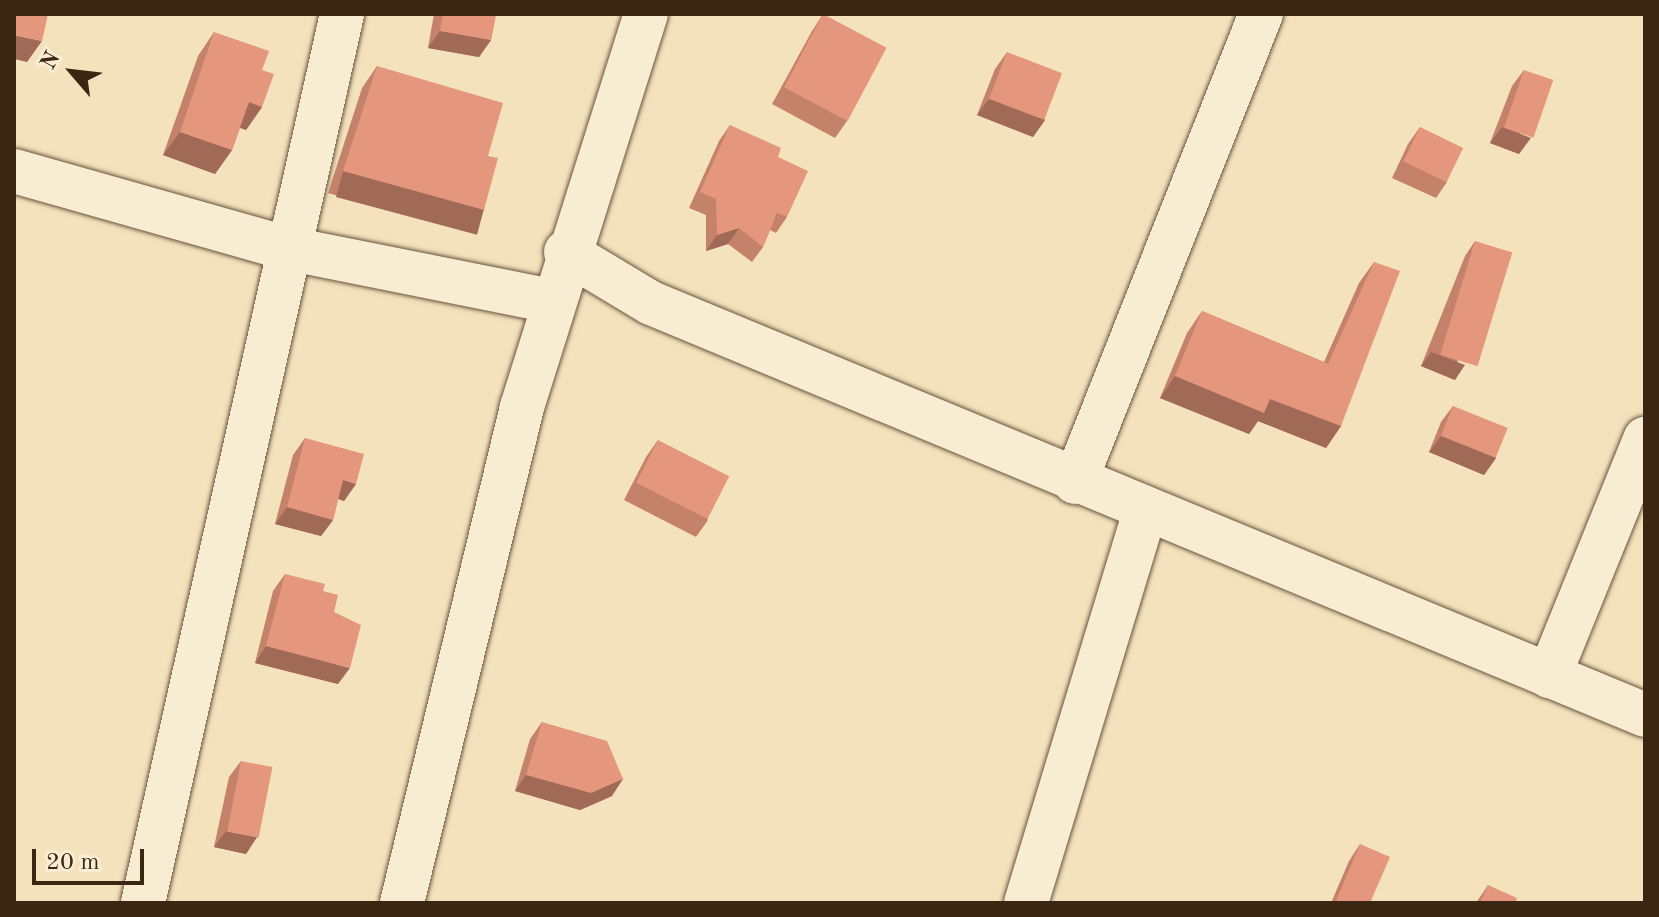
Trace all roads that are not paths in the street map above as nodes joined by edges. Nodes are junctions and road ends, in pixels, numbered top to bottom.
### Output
1 (342, 14) edge
2 (646, 14) edge
3 (1261, 14) edge
4 (14, 171) edge
5 (286, 248) junction
6 (566, 252) junction
7 (551, 301) junction
8 (1645, 439) edge
9 (1075, 482) junction
10 (1145, 512) junction
11 (1549, 676) junction
12 (1645, 715) edge
13 (143, 903) edge
14 (402, 903) edge
15 (1026, 903) edge

1 - 5 street
2 - 6 street
3 - 9 street
4 - 5 street
5 - 7 street
5 - 13 street
6 - 7 street
6 - 9 street
7 - 14 street
8 - 11 street
9 - 10 street
10 - 11 street
10 - 15 street
11 - 12 street

